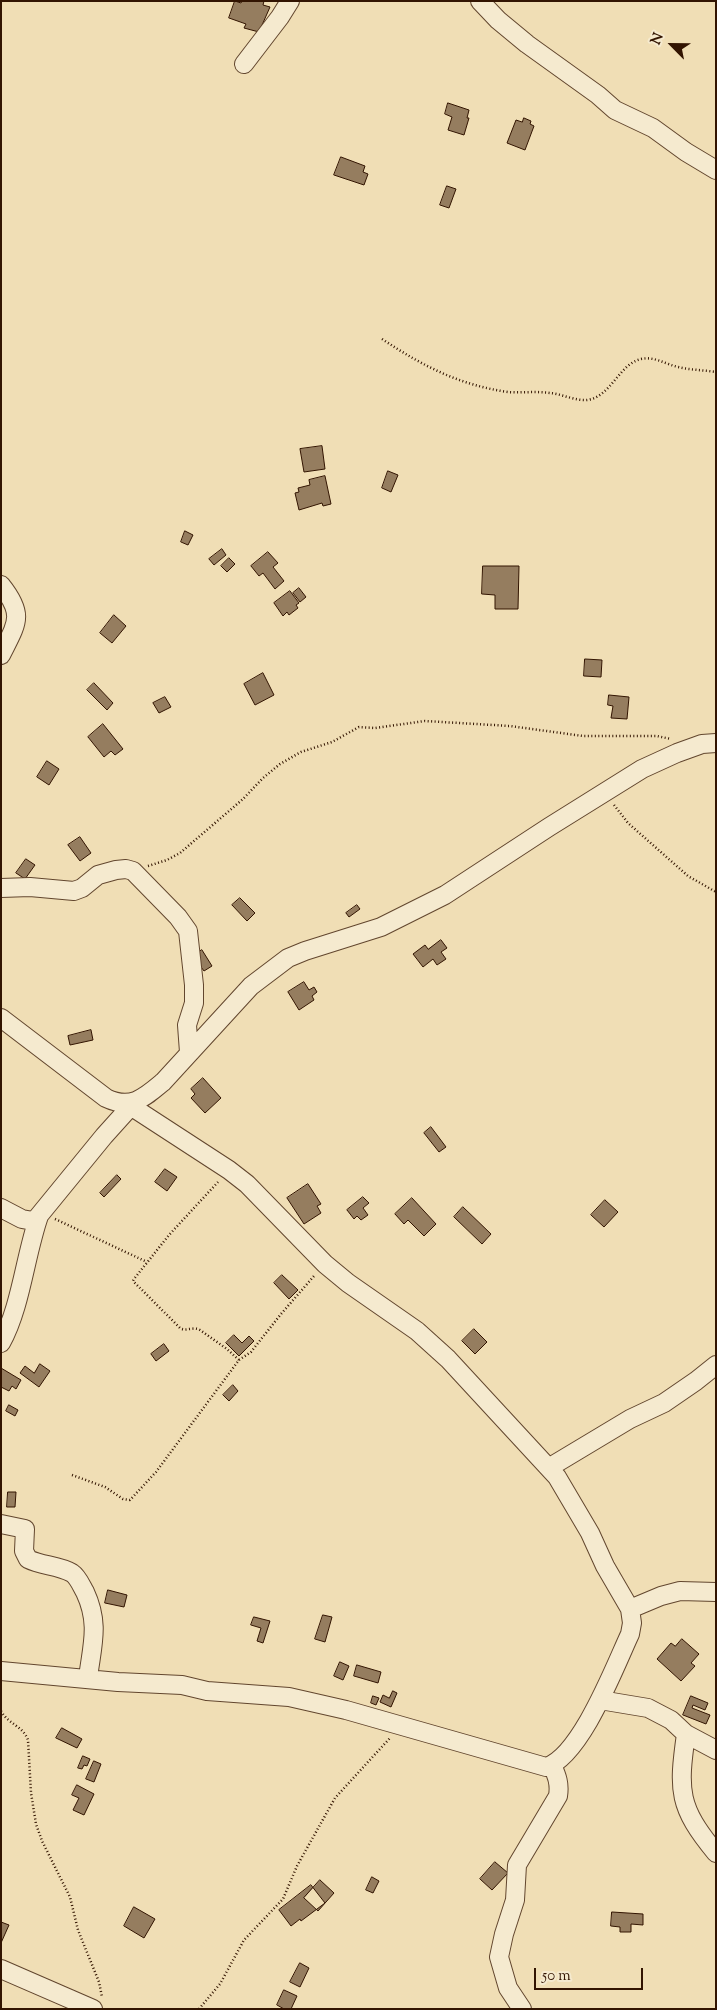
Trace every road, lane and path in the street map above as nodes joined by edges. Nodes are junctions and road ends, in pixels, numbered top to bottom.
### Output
1 (290, 1) edge
2 (480, 1) edge
3 (244, 64) dead end
4 (716, 170) edge
5 (382, 339) dead end
6 (716, 372) edge
7 (1, 585) edge
8 (1, 655) edge
9 (675, 739) dead end
10 (716, 743) edge
11 (605, 791) junction
12 (130, 870) junction
13 (1, 888) edge
14 (716, 892) edge
15 (1, 1018) edge
16 (189, 1052) junction
17 (128, 1105) junction
18 (229, 1170) junction
19 (1, 1208) edge
20 (39, 1216) junction
21 (146, 1262) junction
22 (326, 1264) junction
23 (1, 1343) edge
24 (239, 1360) junction
25 (716, 1365) edge
26 (550, 1467) junction
27 (72, 1475) dead end
28 (1, 1524) edge
29 (716, 1592) edge
30 (630, 1609) junction
31 (1, 1671) edge
32 (88, 1678) junction
33 (600, 1700) junction
34 (1, 1711) edge
35 (402, 1726) junction
36 (686, 1734) junction
37 (716, 1750) edge
38 (552, 1765) junction
39 (716, 1853) edge
40 (1, 1969) edge
41 (98, 2004) edge
42 (199, 2009) edge
43 (522, 2009) edge

1 - 3 street
2 - 4 street
5 - 6 path
7 - 8 street
9 - 12 path
10 - 11 street
11 - 14 path
11 - 16 street
12 - 13 street
12 - 16 street
15 - 17 street
16 - 17 street
17 - 18 street
17 - 20 street
18 - 21 path
18 - 22 street
19 - 20 street
20 - 21 path
20 - 23 street
21 - 24 path
22 - 24 path
22 - 26 street
24 - 27 path
25 - 26 street
26 - 30 street
28 - 32 street
29 - 30 street
30 - 33 street
31 - 32 street
32 - 35 street
33 - 36 street
33 - 38 street
34 - 41 path
35 - 38 street
35 - 42 path
36 - 37 street
36 - 39 street
38 - 43 street
40 - 41 street

